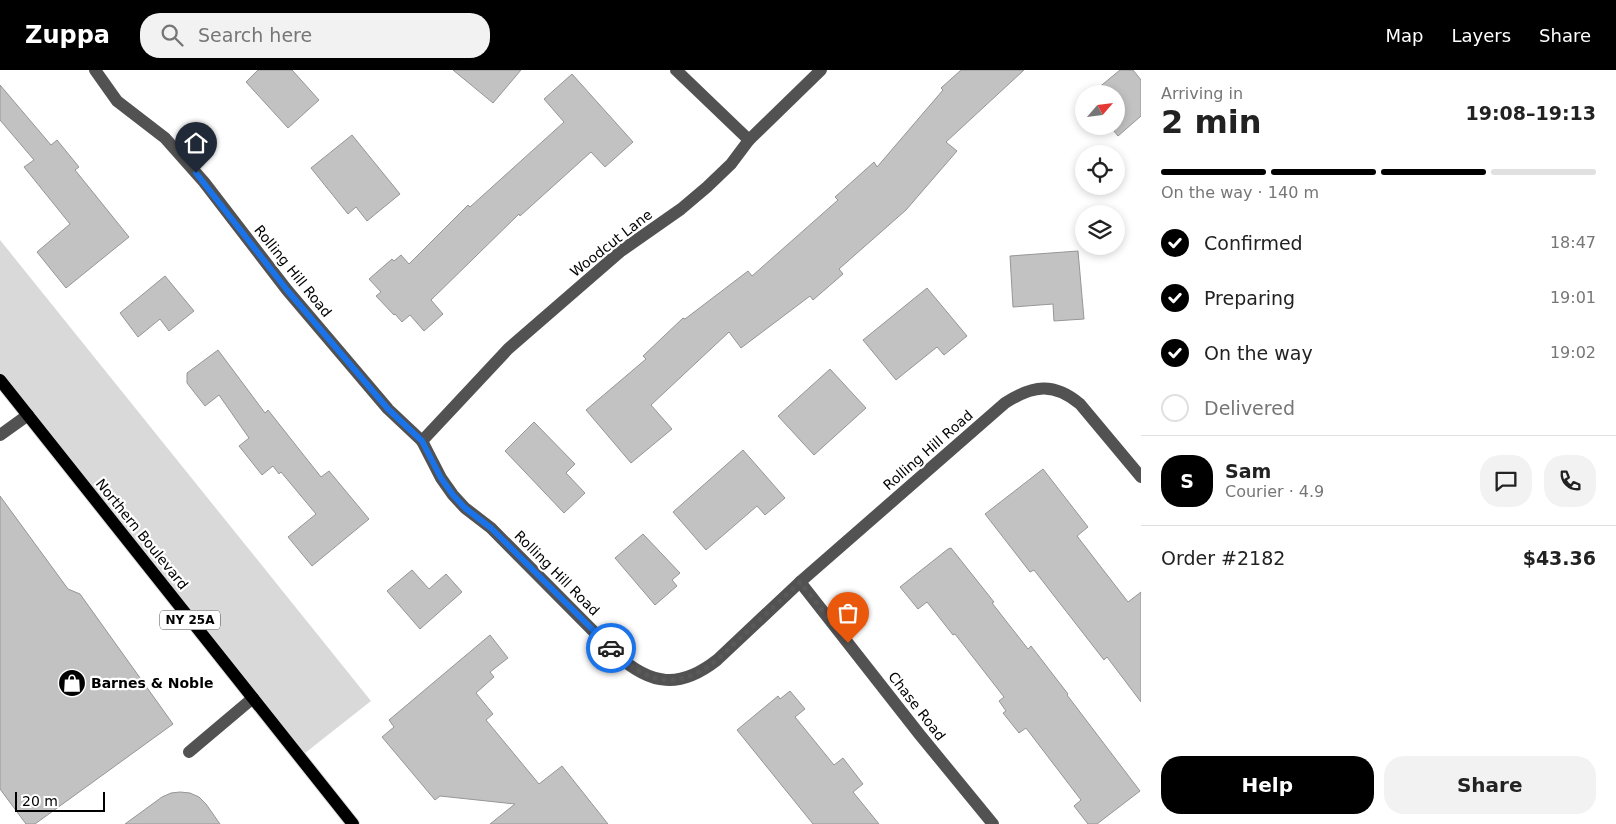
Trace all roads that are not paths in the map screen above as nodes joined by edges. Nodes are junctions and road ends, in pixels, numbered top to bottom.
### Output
1 (95, 70) edge
2 (676, 70) edge
3 (821, 70) edge
4 (749, 140) junction
5 (0, 380) edge
6 (28, 415) junction
7 (0, 435) edge
8 (422, 441) junction
9 (1141, 477) edge
10 (800, 582) junction
11 (253, 698) junction
12 (189, 752) dead end
13 (353, 824) edge
14 (993, 824) edge

1 - 8 street, Rolling Hill Road
2 - 4 street
3 - 4 street, Woodcut Lane
4 - 8 street, Woodcut Lane
5 - 6 main road, Northern Boulevard / NY 25A
6 - 7 street
6 - 11 main road, Northern Boulevard / NY 25A
8 - 10 street, Rolling Hill Road
9 - 10 street, Rolling Hill Road
10 - 14 street, Chase Road
11 - 12 street
11 - 13 main road, Northern Boulevard / NY 25A

